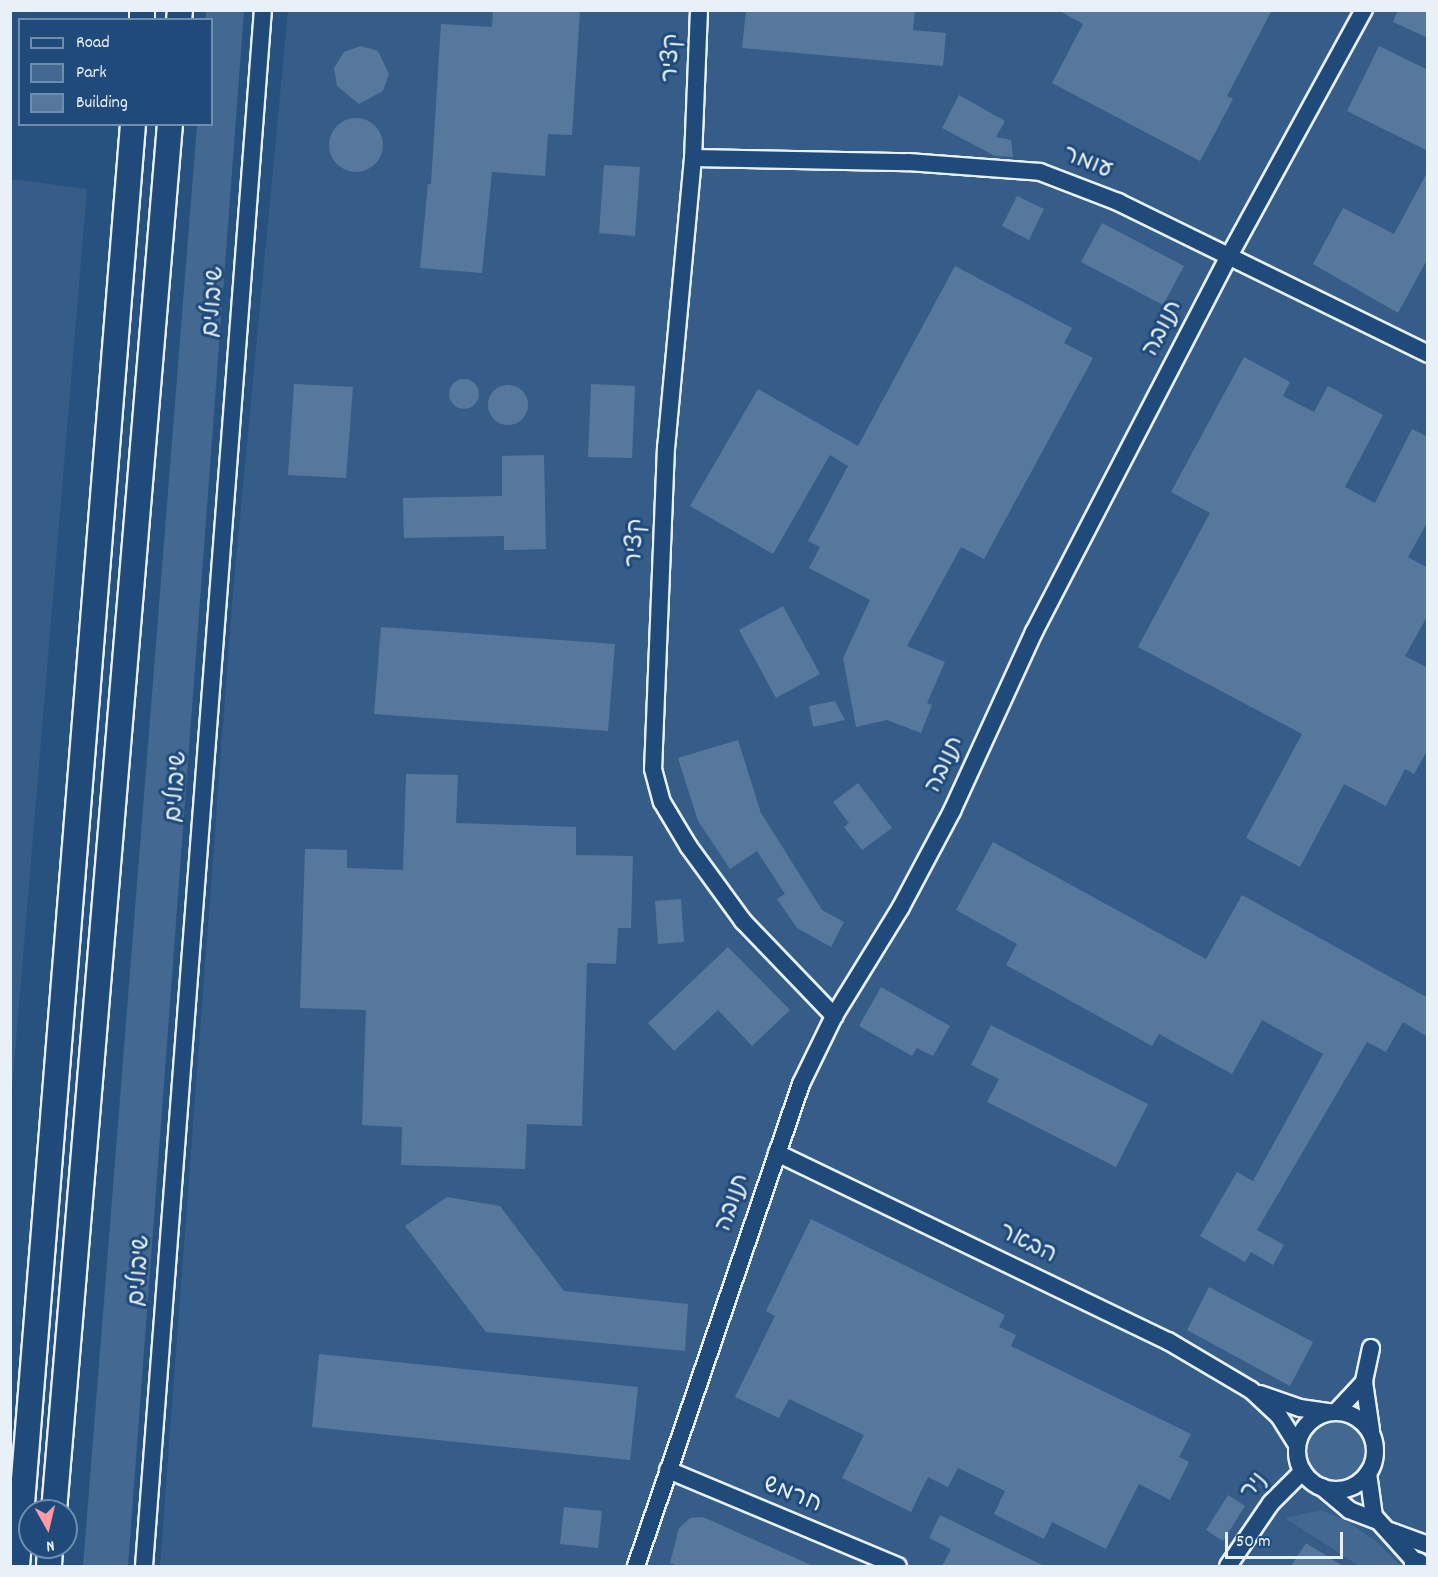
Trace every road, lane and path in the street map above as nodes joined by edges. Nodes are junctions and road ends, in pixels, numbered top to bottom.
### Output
1 (263, 10) edge
2 (699, 10) edge
3 (1364, 10) edge
4 (133, 126) edge
5 (170, 126) edge
6 (693, 158) junction
7 (1228, 258) junction
8 (1428, 354) edge
9 (834, 1016) junction
10 (777, 1153) junction
11 (1371, 1348) dead end
12 (1364, 1382) junction
13 (1251, 1390) junction
14 (1332, 1412) junction
15 (1373, 1437) junction
16 (1297, 1445) junction
17 (668, 1470) junction
18 (1303, 1471) junction
19 (1368, 1473) junction
20 (1321, 1487) junction
21 (55, 1499) edge
22 (1383, 1526) junction
23 (1421, 1561) edge
24 (17, 1566) edge
25 (144, 1566) edge
26 (636, 1566) edge
27 (898, 1566) edge
28 (1228, 1566) edge

1 - 25 street, שיבולים
2 - 6 street, קציר
3 - 7 street, תנובה
4 - 24 highway
5 - 21 highway
6 - 7 street, עומר
6 - 9 street, קציר
7 - 8 street, עומר
7 - 9 street, תנובה
9 - 10 street, תנובה
10 - 13 street, הבאר
10 - 17 street, תנובה
11 - 12 street
12 - 14 street
12 - 15 street
13 - 14 street, הבאר
13 - 16 street, הבאר
14 - 15 street
14 - 16 street
15 - 19 street
16 - 18 street
17 - 26 street, תנובה
17 - 27 street, חרמש
18 - 20 street
18 - 28 street, ניר
19 - 20 street
19 - 22 street
20 - 22 street
22 - 23 street

